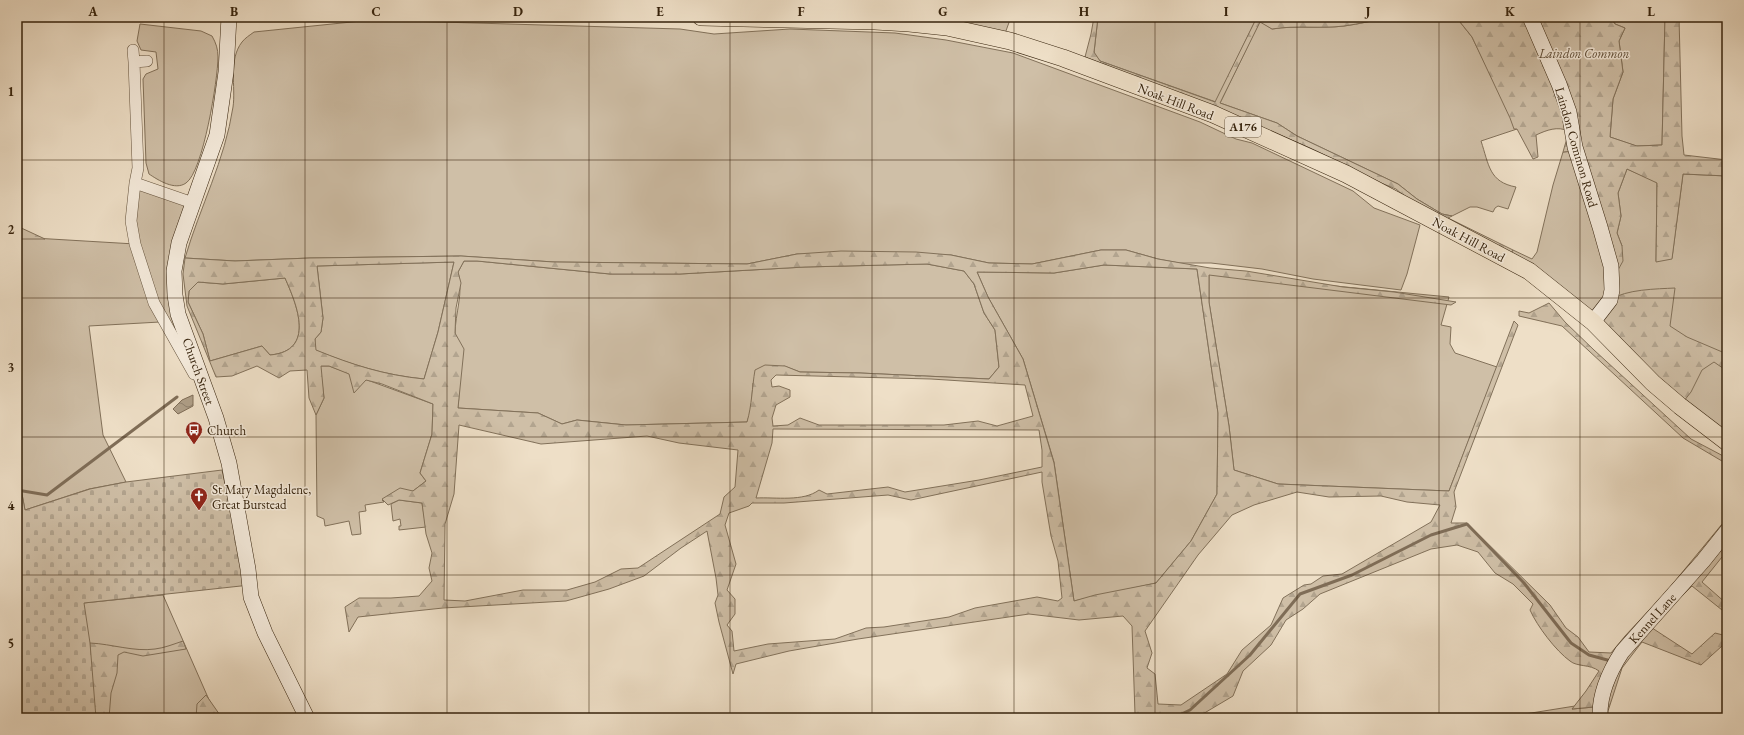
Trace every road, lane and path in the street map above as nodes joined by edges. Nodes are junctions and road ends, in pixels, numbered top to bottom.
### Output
1 (229, 17) edge
2 (701, 17) edge
3 (1530, 17) edge
4 (133, 50) dead end
5 (147, 61) dead end
6 (134, 62) junction
7 (135, 183) junction
8 (193, 203) junction
9 (1593, 322) junction
10 (206, 390) junction
11 (1709, 427) junction
12 (1727, 436) edge
13 (1727, 442) edge
14 (1727, 531) edge
15 (307, 718) edge
16 (1600, 718) edge

1 - 8 street, Church Street
2 - 9 main road, Noak Hill Road / A176
3 - 9 street, Laindon Common Road
4 - 6 street
5 - 6 street
6 - 7 street
7 - 8 street
7 - 10 street
8 - 10 street, Church Street
9 - 11 main road, Noak Hill Road / A176
10 - 15 street, Church Street
11 - 12 main road, Noak Hill Road / A176
11 - 13 main road, Noak Hill Road / A176
14 - 16 street, Kennel Lane

